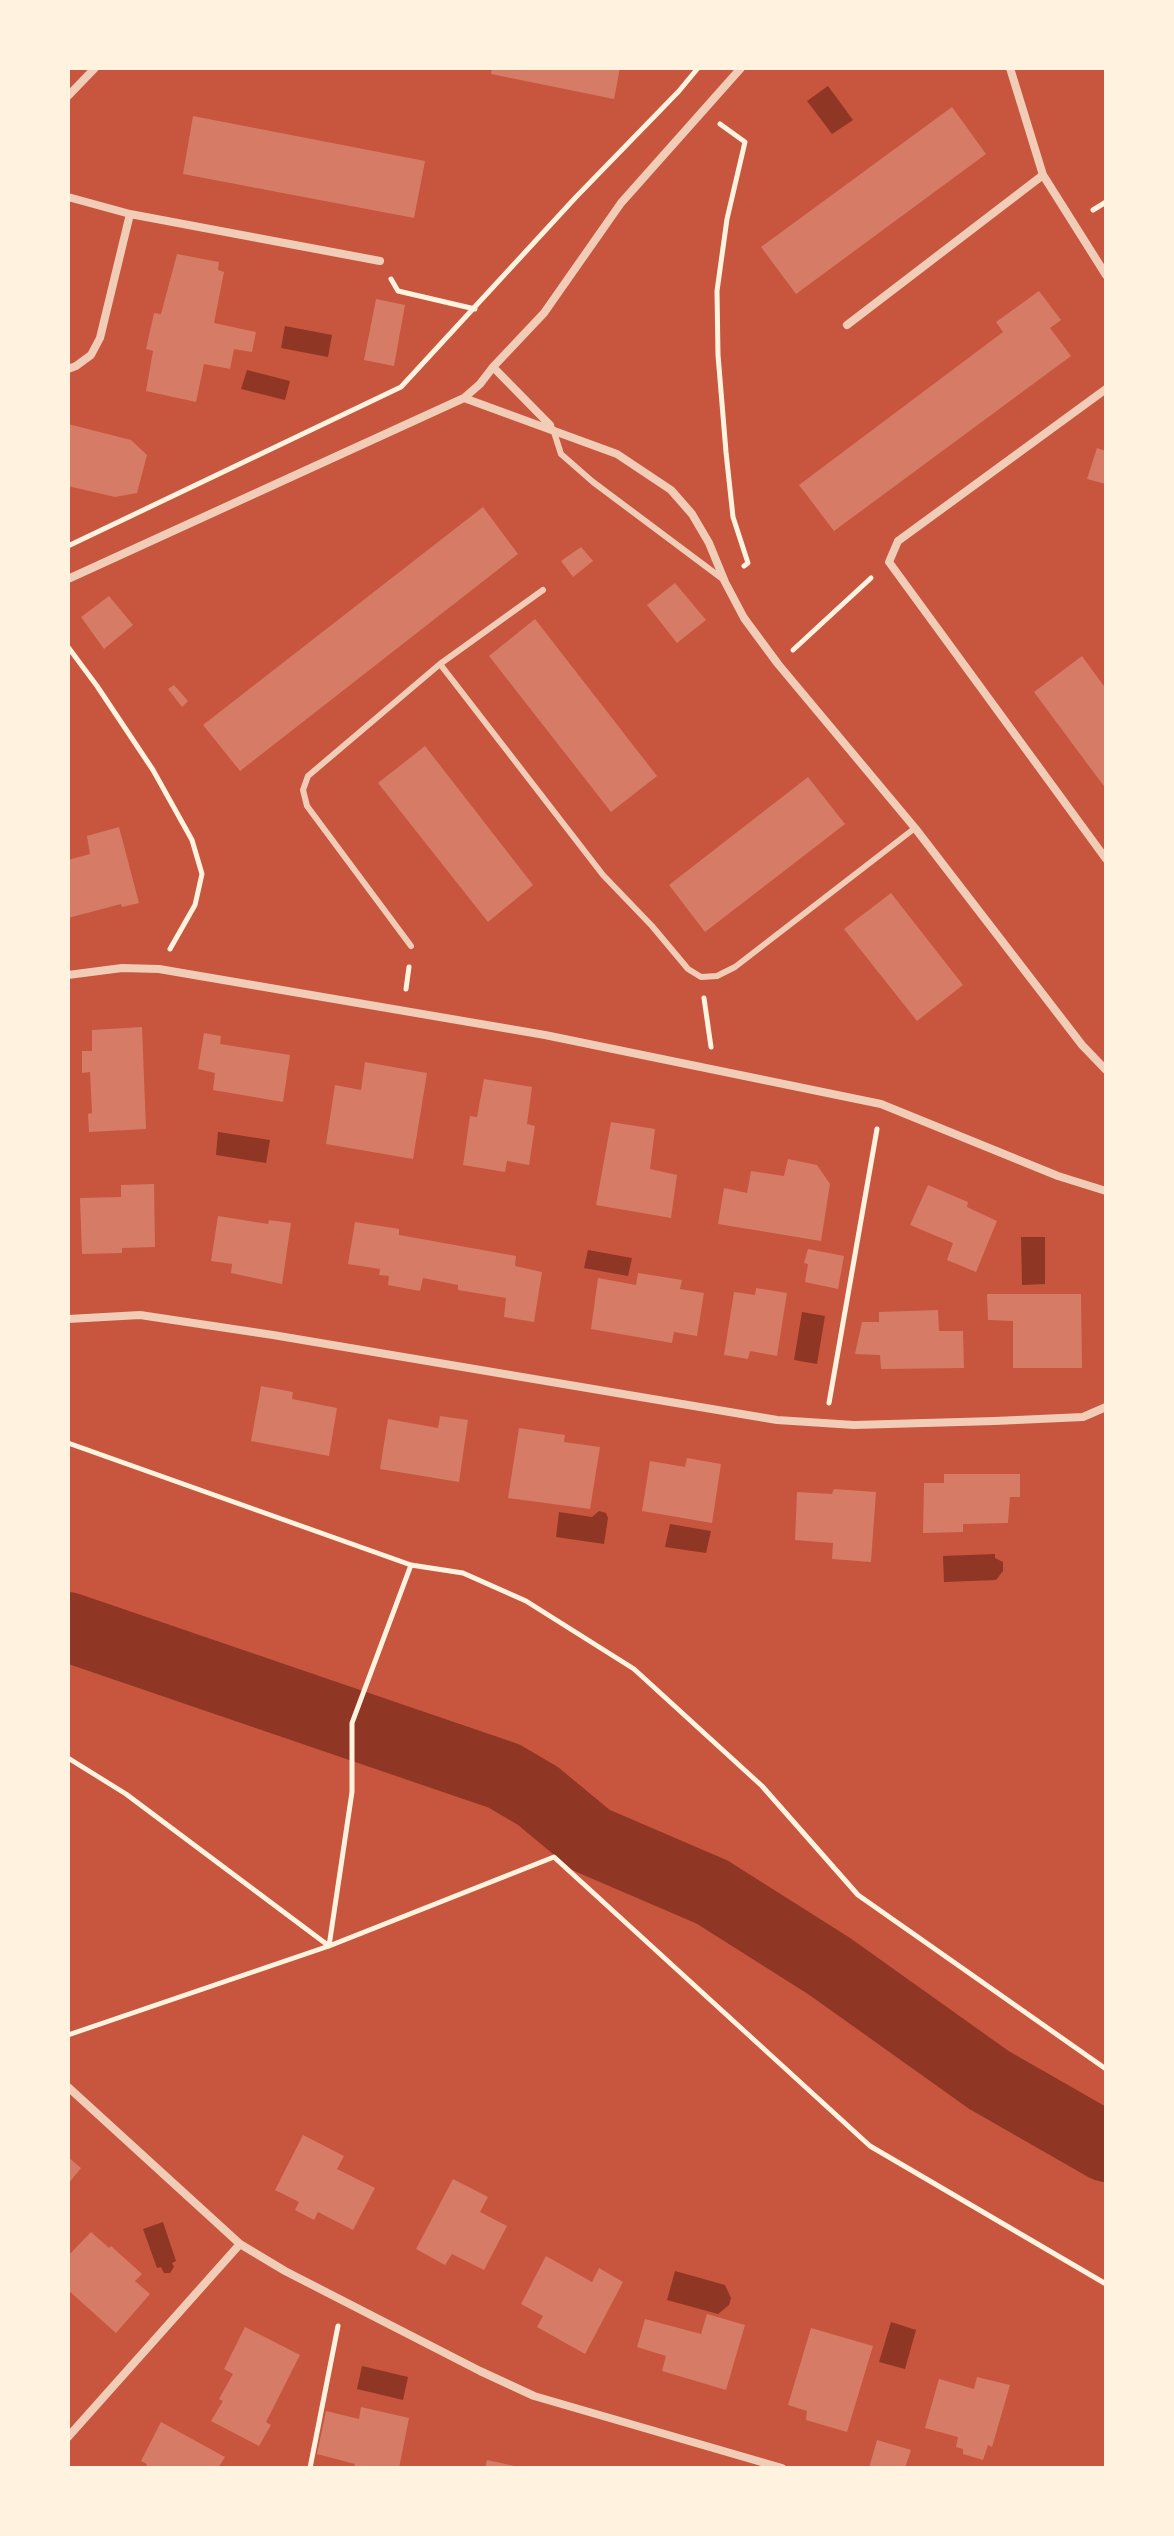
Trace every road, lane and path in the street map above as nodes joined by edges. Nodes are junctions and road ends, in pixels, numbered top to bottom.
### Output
1 (95, 68) edge
2 (698, 68) edge
3 (741, 68) edge
4 (1010, 68) edge
5 (68, 96) edge
6 (704, 112) junction
7 (1043, 175) junction
8 (68, 197) edge
9 (130, 214) junction
10 (380, 261) joint
11 (1106, 275) edge
12 (475, 309) junction
13 (847, 325) dead end
14 (493, 367) junction
15 (68, 369) edge
16 (1106, 389) edge
17 (464, 398) junction
18 (553, 429) junction
19 (68, 546) edge
20 (889, 562) junction
21 (68, 579) edge
22 (725, 582) junction
23 (543, 590) dead end
24 (68, 647) edge
25 (440, 664) junction
26 (778, 664) junction
27 (915, 828) junction
28 (1106, 859) edge
29 (411, 946) joint
30 (159, 969) junction
31 (68, 975) edge
32 (701, 977) junction
33 (404, 1012) junction
34 (714, 1070) junction
35 (1106, 1070) edge
36 (881, 1104) junction
37 (1106, 1191) edge
38 (68, 1319) edge
39 (1106, 1407) edge
40 (826, 1422) junction
41 (68, 1443) edge
42 (411, 1565) junction
43 (68, 1758) edge
44 (329, 1946) junction
45 (68, 2035) edge
46 (1106, 2069) edge
47 (68, 2087) edge
48 (240, 2244) junction
49 (1106, 2284) edge
50 (343, 2301) junction
51 (68, 2437) edge
52 (310, 2468) edge
53 (782, 2468) edge

1 - 5 street
2 - 12 path
3 - 6 street
4 - 7 street
6 - 14 street
6 - 22 path
7 - 11 street
7 - 13 street
8 - 9 street
9 - 10 street
9 - 15 street
10 - 12 path
12 - 19 path
14 - 17 street
14 - 18 street
16 - 20 street
17 - 18 street
17 - 21 street
18 - 22 lane
18 - 22 street
20 - 26 path
20 - 28 street
22 - 26 street
23 - 25 lane
24 - 30 path
25 - 29 lane
25 - 32 lane
26 - 27 street
27 - 32 lane
27 - 35 street
29 - 33 path
30 - 31 street
30 - 33 street
32 - 34 path
33 - 34 street
34 - 36 street
36 - 37 street
36 - 40 path
38 - 40 street
39 - 40 street
41 - 42 path
42 - 44 path
42 - 46 path
43 - 44 path
44 - 45 path
44 - 49 path
47 - 48 street
48 - 50 street
48 - 51 street
50 - 52 path
50 - 53 street

